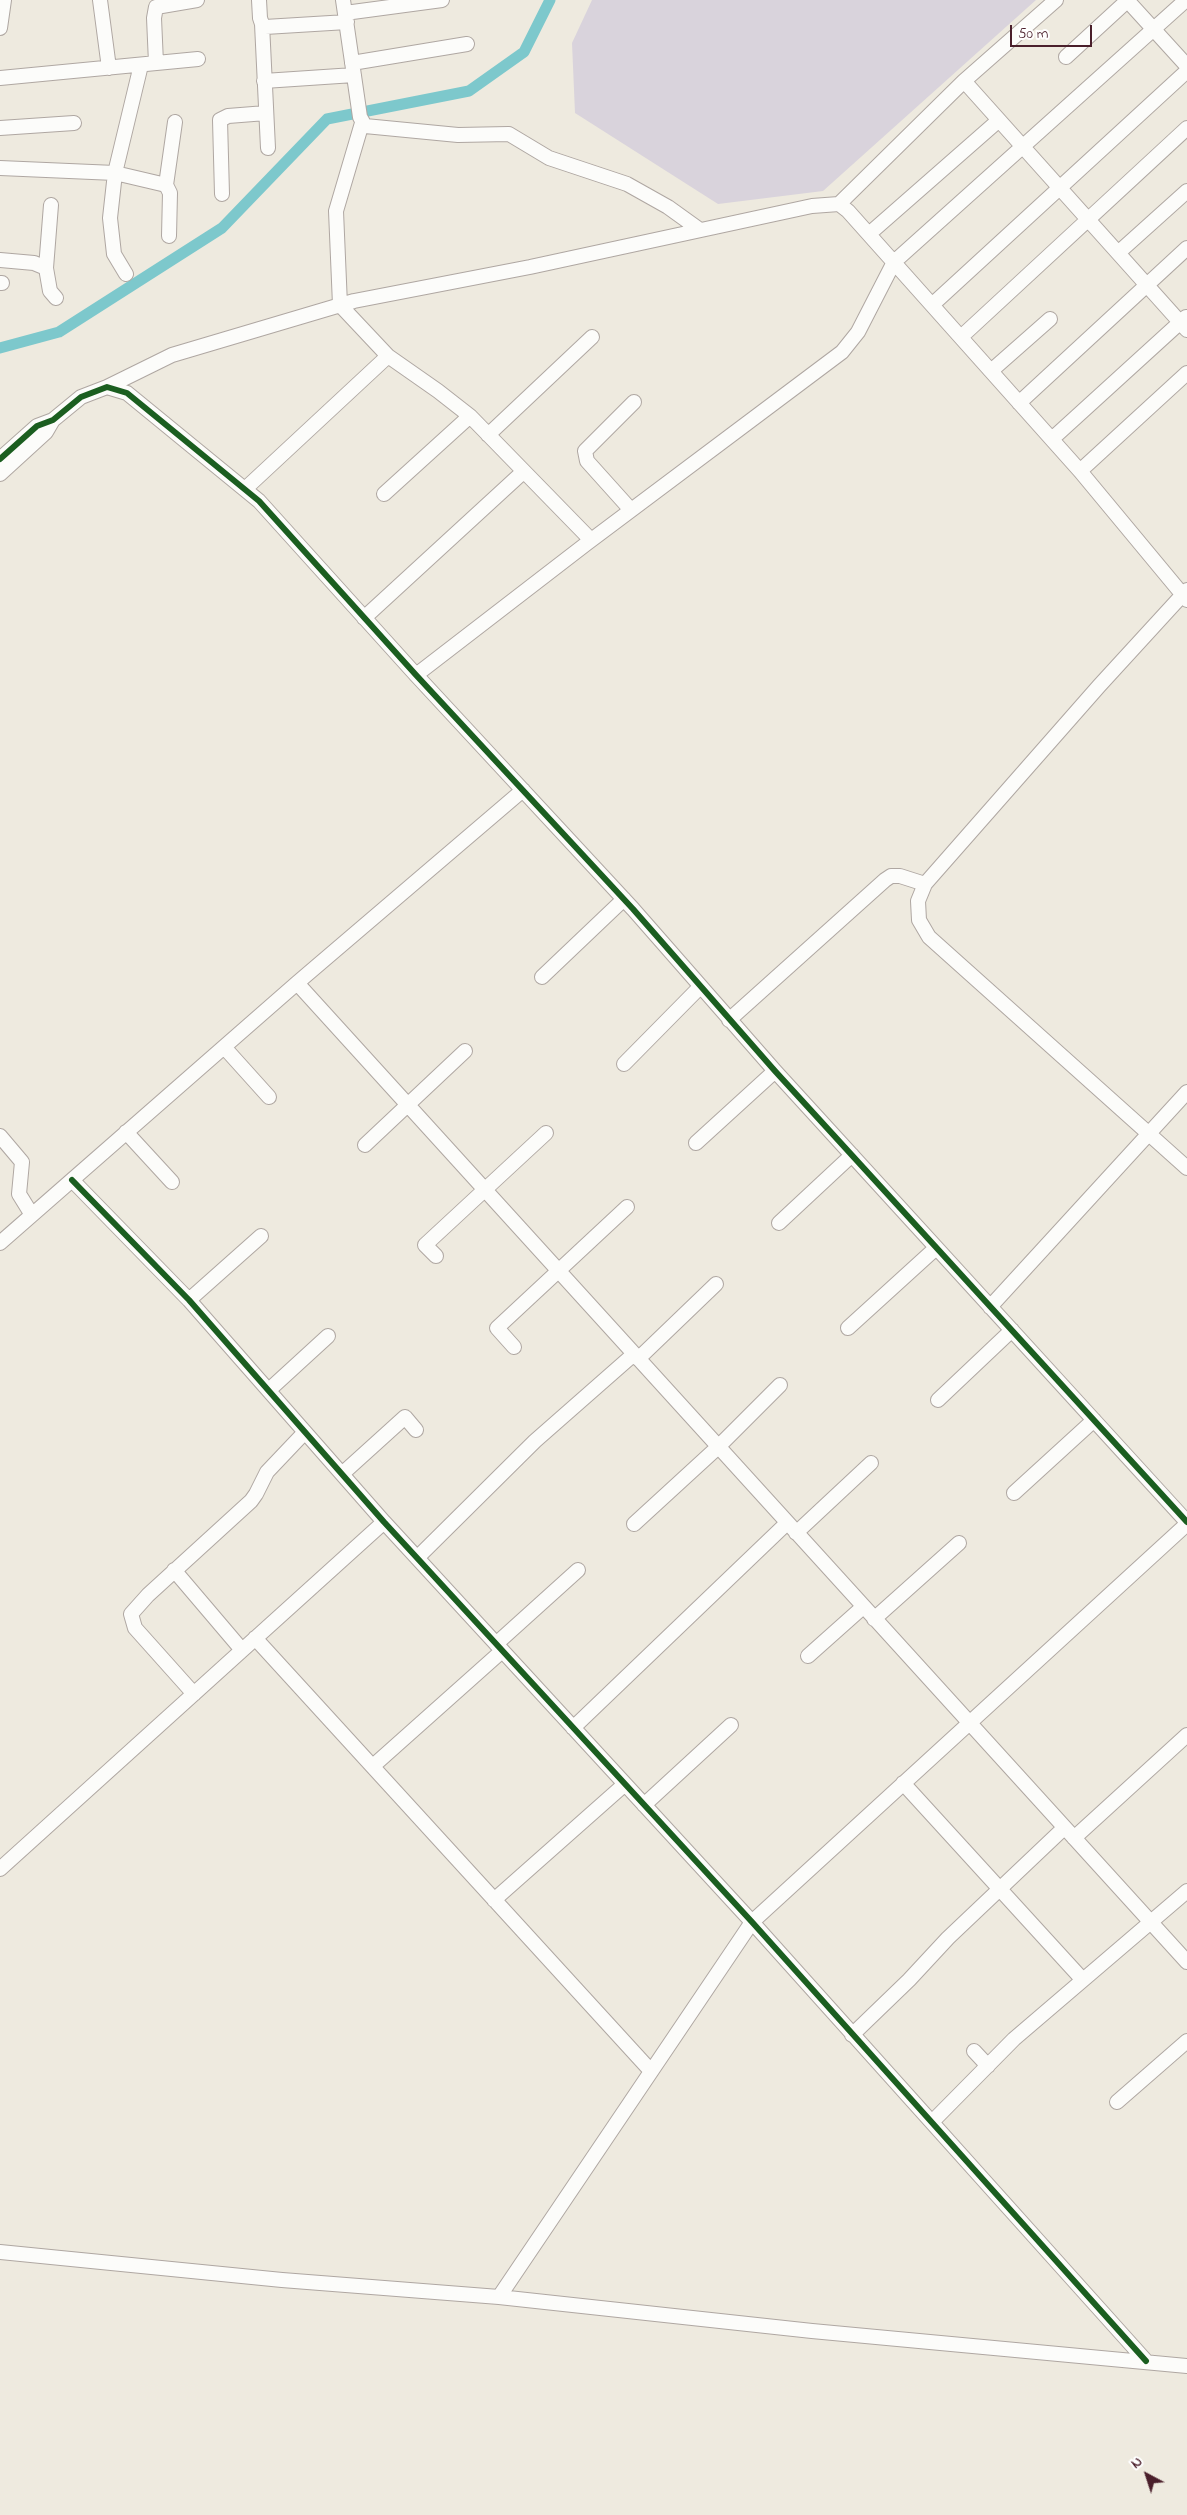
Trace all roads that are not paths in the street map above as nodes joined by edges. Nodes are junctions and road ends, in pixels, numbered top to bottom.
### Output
1 (4, 0) edge
2 (98, 0) edge
3 (197, 0) edge
4 (259, 0) edge
5 (442, 0) edge
6 (1056, 0) edge
7 (1128, 0) edge
8 (1186, 0) edge
9 (345, 12) edge
10 (262, 24) junction
11 (0, 28) edge
12 (1153, 29) junction
13 (467, 44) dead end
14 (1066, 57) dead end
15 (198, 59) dead end
16 (156, 63) junction
17 (140, 65) junction
18 (1187, 66) edge
19 (109, 68) junction
20 (353, 69) junction
21 (1187, 71) edge
22 (0, 78) edge
23 (264, 80) junction
24 (964, 81) junction
25 (266, 113) junction
26 (361, 120) junction
27 (998, 120) junction
28 (174, 122) dead end
29 (74, 123) dead end
30 (0, 128) edge
31 (1187, 128) edge
32 (1022, 146) junction
33 (268, 148) dead end
34 (0, 168) edge
35 (115, 173) junction
36 (166, 185) junction
37 (1060, 188) junction
38 (1187, 191) edge
39 (222, 194) dead end
40 (839, 204) junction
41 (51, 205) dead end
42 (1089, 220) junction
43 (700, 230) junction
44 (869, 234) junction
45 (169, 236) dead end
46 (1187, 248) edge
47 (1118, 253) junction
48 (0, 260) edge
49 (894, 262) junction
50 (46, 268) junction
51 (126, 274) dead end
52 (1146, 284) junction
53 (56, 298) dead end
54 (340, 305) junction
55 (932, 305) junction
56 (1050, 319) dead end
57 (1185, 323) edge
58 (592, 337) dead end
59 (961, 337) junction
60 (388, 356) junction
61 (991, 371) junction
62 (1187, 374) edge
63 (107, 387) junction
64 (634, 402) dead end
65 (1019, 403) junction
66 (470, 416) junction
67 (53, 420) junction
68 (488, 435) junction
69 (1052, 439) junction
70 (3, 452) edge
71 (1080, 471) junction
72 (523, 472) junction
73 (0, 474) edge
74 (244, 489) junction
75 (384, 494) dead end
76 (631, 510) junction
77 (591, 540) junction
78 (1186, 594) edge
79 (364, 618) junction
80 (416, 675) junction
81 (523, 790) junction
82 (925, 884) junction
83 (624, 899) junction
84 (542, 978) dead end
85 (297, 983) junction
86 (700, 987) junction
87 (729, 1020) junction
88 (224, 1047) junction
89 (465, 1051) dead end
90 (624, 1064) dead end
91 (775, 1071) junction
92 (1187, 1092) edge
93 (269, 1097) dead end
94 (408, 1105) junction
95 (126, 1132) junction
96 (546, 1133) dead end
97 (1148, 1135) junction
98 (0, 1136) edge
99 (696, 1143) dead end
100 (365, 1145) dead end
101 (852, 1155) junction
102 (1187, 1168) edge
103 (72, 1180) junction
104 (172, 1182) dead end
105 (484, 1189) junction
106 (627, 1207) dead end
107 (32, 1215) junction
108 (779, 1223) dead end
109 (261, 1236) dead end
110 (0, 1243) edge
111 (936, 1248) junction
112 (436, 1256) dead end
113 (558, 1271) junction
114 (716, 1284) dead end
115 (190, 1300) junction
116 (990, 1307) junction
117 (848, 1328) dead end
118 (1012, 1330) junction
119 (328, 1336) dead end
120 (514, 1347) dead end
121 (636, 1357) junction
122 (780, 1385) dead end
123 (269, 1390) junction
124 (938, 1400) dead end
125 (1094, 1420) junction
126 (416, 1430) dead end
127 (305, 1432) junction
128 (718, 1447) junction
129 (871, 1463) dead end
130 (342, 1474) junction
131 (1014, 1493) dead end
132 (384, 1522) junction
133 (1187, 1523) edge
134 (634, 1524) dead end
135 (792, 1528) junction
136 (959, 1543) dead end
137 (417, 1558) junction
138 (174, 1570) junction
139 (578, 1570) dead end
140 (863, 1607) junction
141 (874, 1618) junction
142 (256, 1638) junction
143 (499, 1648) junction
144 (242, 1650) junction
145 (808, 1656) dead end
146 (194, 1694) junction
147 (970, 1722) junction
148 (731, 1725) dead end
149 (573, 1728) junction
150 (1187, 1735) edge
151 (373, 1766) junction
152 (625, 1784) junction
153 (902, 1784) junction
154 (644, 1805) junction
155 (1069, 1833) junction
156 (0, 1869) edge
157 (999, 1889) junction
158 (1187, 1891) edge
159 (494, 1900) junction
160 (752, 1922) junction
161 (1151, 1922) junction
162 (1187, 1962) edge
163 (1082, 1979) junction
164 (852, 2035) junction
165 (1187, 2041) edge
166 (974, 2051) dead end
167 (988, 2066) junction
168 (650, 2070) junction
169 (1117, 2102) dead end
170 (932, 2122) junction
171 (0, 2252) edge
172 (499, 2297) junction
173 (1146, 2361) junction
174 (1187, 2366) edge

1 - 11 street
2 - 19 street
3 - 16 street
4 - 10 street
5 - 9 street
6 - 24 street
7 - 12 street
7 - 14 street
8 - 12 street
9 - 10 street
9 - 20 street
10 - 23 street
12 - 18 street
12 - 32 street
13 - 20 street
15 - 16 street
16 - 17 street
17 - 19 street
17 - 35 street
19 - 22 street
20 - 23 street
20 - 26 street
21 - 37 street
23 - 25 street
24 - 27 street
24 - 40 street
25 - 33 street
25 - 39 street
26 - 43 street
26 - 54 street
27 - 32 street
27 - 44 street
28 - 36 street
29 - 30 street
31 - 42 street
32 - 37 street
32 - 49 street
34 - 35 street
35 - 36 street
35 - 51 street
36 - 45 street
37 - 42 street
37 - 55 street
38 - 47 street
40 - 43 street
40 - 44 street
41 - 50 street
42 - 47 street
42 - 59 street
43 - 54 street
44 - 49 street
46 - 52 street
47 - 52 street
48 - 50 street
49 - 55 street
49 - 76 street
50 - 53 street
52 - 57 street
52 - 65 street
54 - 60 street
54 - 63 street
55 - 59 street
56 - 61 street
57 - 69 street
58 - 68 street
59 - 61 street
60 - 66 street
60 - 74 street
61 - 65 street
62 - 71 street
63 - 67 street
63 - 74 street
64 - 76 street
65 - 69 street
66 - 68 street
66 - 75 street
67 - 70 street
67 - 73 street
68 - 72 street
69 - 71 street
71 - 78 street
72 - 77 street
72 - 79 street
74 - 79 street
76 - 77 street
77 - 80 street
78 - 82 street
79 - 80 street
80 - 81 street
81 - 83 street
81 - 85 street
82 - 87 street
82 - 97 street
83 - 84 street
83 - 86 street
85 - 88 street
85 - 94 street
86 - 87 street
86 - 90 street
87 - 91 street
88 - 93 street
88 - 95 street
89 - 94 street
91 - 99 street
91 - 101 street
92 - 97 street
94 - 100 street
94 - 105 street
95 - 103 street
95 - 104 street
96 - 105 street
97 - 102 street
97 - 116 street
98 - 107 street
101 - 108 street
101 - 111 street
103 - 107 street
103 - 115 street
105 - 112 street
105 - 113 street
106 - 113 street
107 - 110 street
109 - 115 street
111 - 116 street
111 - 117 street
113 - 120 street
113 - 121 street
114 - 121 street
115 - 123 street
116 - 118 street
118 - 124 street
118 - 125 street
119 - 123 street
121 - 128 street
121 - 137 street
122 - 128 street
123 - 127 street
125 - 131 street
125 - 133 street
126 - 130 street
127 - 130 street
127 - 138 street
128 - 134 street
128 - 135 street
129 - 135 street
130 - 132 street
132 - 137 street
132 - 142 street
133 - 147 street
135 - 140 street
135 - 149 street
136 - 141 street
137 - 143 street
138 - 144 street
138 - 146 street
139 - 143 street
140 - 141 street
140 - 145 street
141 - 147 street
142 - 144 street
142 - 151 street
143 - 149 street
143 - 151 street
144 - 146 street
146 - 156 street
147 - 153 street
147 - 155 street
148 - 154 street
149 - 152 street
150 - 155 street
151 - 159 street
152 - 154 street
152 - 159 street
153 - 157 street
153 - 160 street
154 - 160 street
155 - 157 street
155 - 161 street
157 - 163 street
157 - 164 street
158 - 161 street
159 - 168 street
160 - 164 street
160 - 168 street
161 - 162 street
161 - 163 street
163 - 167 street
164 - 170 street
165 - 169 street
166 - 167 street
167 - 170 street
168 - 172 street
170 - 173 street
171 - 172 street
172 - 173 street
173 - 174 street

